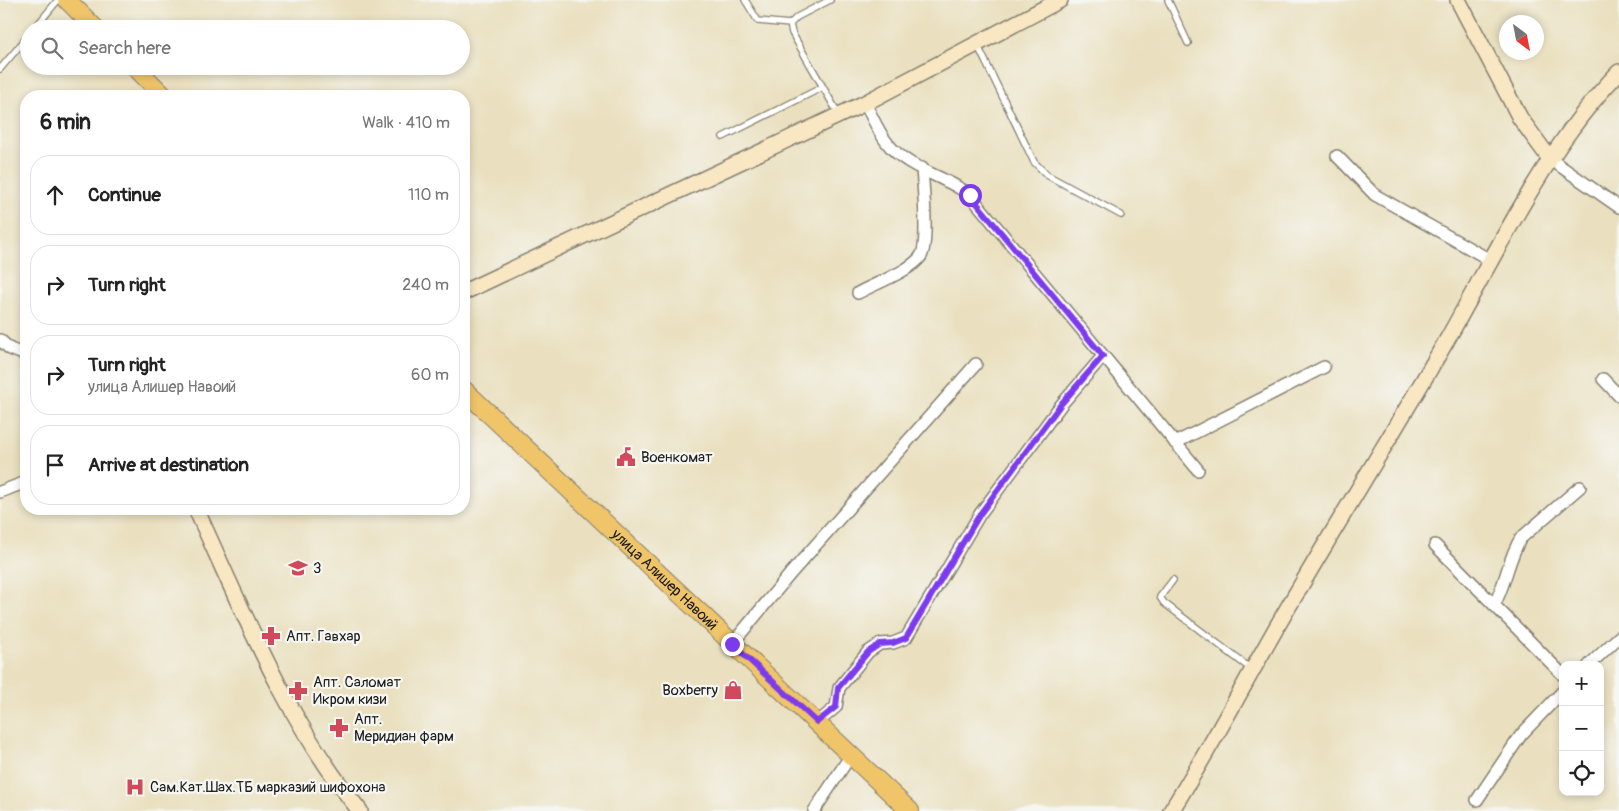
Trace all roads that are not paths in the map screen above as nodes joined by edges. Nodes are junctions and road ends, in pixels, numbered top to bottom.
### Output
1 (58, 0) edge
2 (67, 0) edge
3 (745, 0) edge
4 (830, 0) edge
5 (1060, 0) edge
6 (1168, 0) edge
7 (1458, 0) edge
8 (41, 20) edge
9 (87, 20) edge
10 (790, 24) junction
11 (977, 44) junction
12 (1188, 44) dead end
13 (20, 46) edge
14 (0, 69) edge
15 (1619, 72) edge
16 (143, 75) edge
17 (823, 87) junction
18 (158, 90) edge
19 (865, 102) junction
20 (839, 114) junction
21 (723, 137) dead end
22 (1337, 156) dead end
23 (1550, 159) junction
24 (922, 168) junction
25 (1619, 207) edge
26 (1121, 215) dead end
27 (1492, 261) junction
28 (470, 289) edge
29 (858, 292) dead end
30 (0, 340) edge
31 (20, 353) edge
32 (1103, 356) junction
33 (976, 364) dead end
34 (1324, 367) dead end
35 (1602, 379) dead end
36 (470, 396) edge
37 (1619, 396) edge
38 (1175, 443) junction
39 (1198, 470) dead end
40 (20, 484) edge
41 (1580, 486) dead end
42 (0, 492) edge
43 (199, 515) edge
44 (1435, 545) dead end
45 (1173, 580) dead end
46 (1494, 605) junction
47 (1619, 637) edge
48 (732, 644) junction
49 (1593, 661) edge
50 (1252, 670) junction
51 (1559, 671) edge
52 (1559, 695) edge
53 (817, 722) junction
54 (851, 755) junction
55 (1477, 800) dead end
56 (360, 811) edge
57 (814, 811) edge
58 (910, 811) edge
59 (1171, 811) edge

1 - 8 lane
2 - 9 main road
3 - 10 lane
4 - 10 lane
5 - 11 street
6 - 12 lane
7 - 23 street
10 - 17 lane
11 - 19 street
11 - 26 lane
13 - 14 lane
15 - 23 street
16 - 18 main road
17 - 20 lane
17 - 21 lane
19 - 20 street
19 - 24 street
20 - 28 street
22 - 27 street
23 - 25 street
23 - 27 street
24 - 29 street
24 - 32 street
27 - 50 street
30 - 31 street
32 - 38 street
32 - 53 street
33 - 48 street
34 - 38 street
35 - 37 street
36 - 48 main road, улица Алишер Навоий
38 - 39 street
40 - 42 street
41 - 46 street
43 - 56 street
44 - 46 street
45 - 50 lane
46 - 51 street
47 - 49 street
48 - 53 main road, улица Алишер Навоий
50 - 59 street
52 - 55 street
53 - 54 main road, улица Алишер Навоий
54 - 57 street
54 - 58 main road, улица Алишер Навоий

